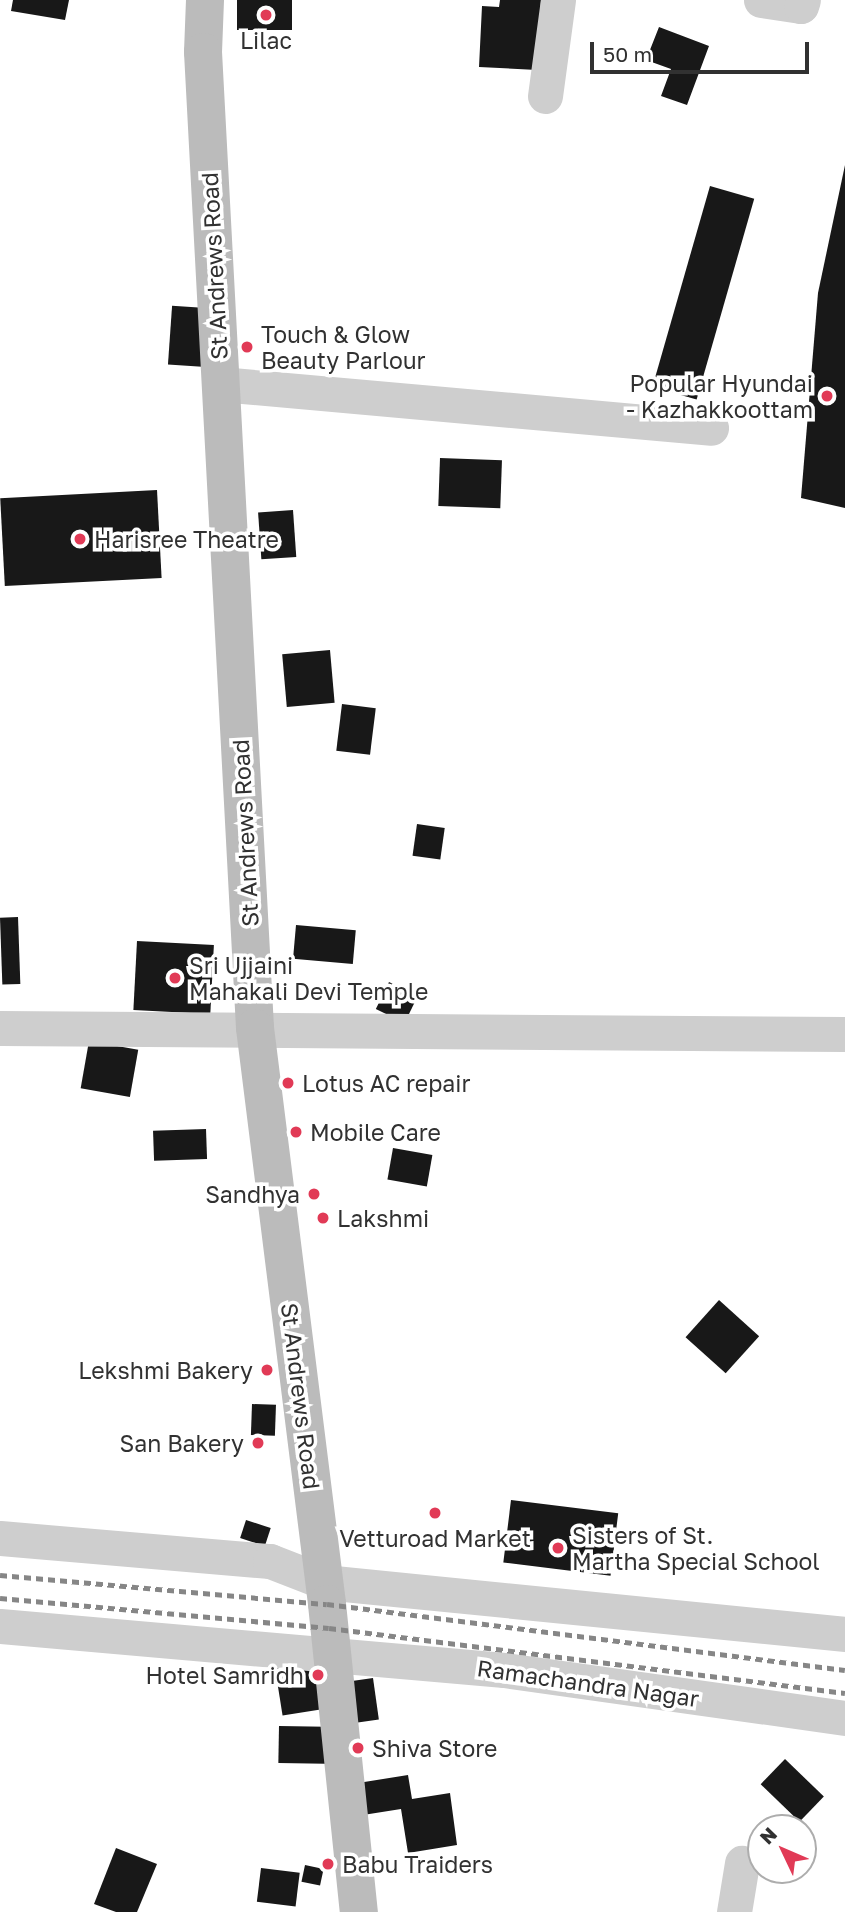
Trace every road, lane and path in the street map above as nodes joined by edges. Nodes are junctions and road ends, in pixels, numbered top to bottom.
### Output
1 (205, 0) edge
2 (558, 0) edge
3 (761, 0) edge
4 (803, 0) edge
5 (545, 96) dead end
6 (220, 383) junction
7 (711, 428) dead end
8 (0, 1028) edge
9 (255, 1028) junction
10 (845, 1034) edge
11 (0, 1538) edge
12 (324, 1582) junction
13 (0, 1626) edge
14 (845, 1634) edge
15 (330, 1653) junction
16 (845, 1718) edge
17 (742, 1863) dead end
18 (359, 1912) edge
19 (734, 1912) edge

1 - 6 main road, St Andrews Road
2 - 5 street
3 - 4 street
6 - 7 street
6 - 9 main road, St Andrews Road
8 - 9 street
9 - 10 street
9 - 12 main road, St Andrews Road
11 - 12 street
12 - 14 street
12 - 15 main road, St Andrews Road
13 - 15 street, Ramachandra Nagar
15 - 16 street, Ramachandra Nagar
15 - 18 main road, St Andrews Road
17 - 19 street

